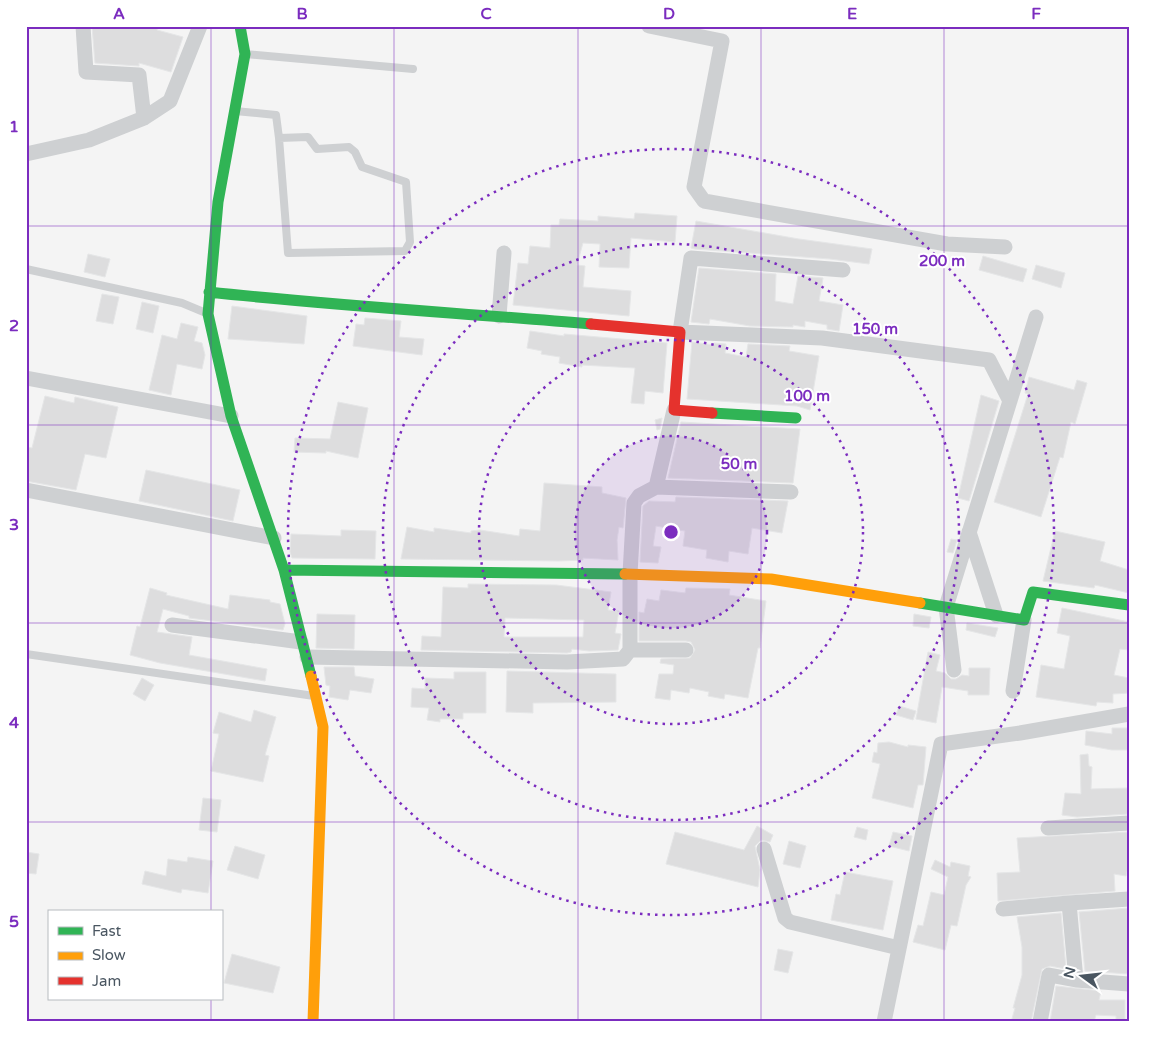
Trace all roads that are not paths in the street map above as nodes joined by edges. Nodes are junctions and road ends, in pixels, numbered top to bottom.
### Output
1 (82, 26) edge
2 (200, 26) edge
3 (240, 26) edge
4 (649, 26) edge
5 (245, 54) junction
6 (413, 68) dead end
7 (235, 111) junction
8 (144, 118) junction
9 (279, 138) junction
10 (26, 154) edge
11 (1005, 247) dead end
12 (504, 254) dead end
13 (26, 269) edge
14 (843, 270) dead end
15 (209, 292) junction
16 (208, 314) junction
17 (499, 316) junction
18 (1036, 317) dead end
19 (680, 332) junction
20 (26, 378) edge
21 (1010, 401) junction
22 (674, 410) junction
23 (231, 416) junction
24 (796, 418) dead end
25 (656, 487) junction
26 (26, 490) edge
27 (791, 492) dead end
28 (969, 532) junction
29 (274, 538) junction
30 (284, 570) junction
31 (630, 574) junction
32 (1129, 605) edge
33 (946, 607) junction
34 (996, 616) junction
35 (1024, 620) junction
36 (172, 625) dead end
37 (301, 642) junction
38 (630, 650) junction
39 (686, 650) dead end
40 (26, 654) edge
41 (307, 657) junction
42 (954, 670) dead end
43 (1013, 691) dead end
44 (316, 696) junction
45 (1129, 714) edge
46 (1129, 823) edge
47 (1048, 828) dead end
48 (764, 848) dead end
49 (1129, 899) edge
50 (1069, 903) junction
51 (1003, 909) dead end
52 (899, 948) junction
53 (1076, 980) junction
54 (1129, 984) edge
55 (313, 1022) edge
56 (884, 1022) edge
57 (1040, 1022) edge

1 - 8 street
2 - 8 street
3 - 5 street
4 - 11 street
5 - 6 lane
5 - 7 street
7 - 9 lane
7 - 15 street
8 - 10 street
9 - 9 lane
12 - 17 street
13 - 16 lane
14 - 19 street
15 - 16 street
15 - 17 street
16 - 23 street
17 - 19 street
18 - 21 street
19 - 21 street
19 - 22 street
20 - 23 street
21 - 28 street
22 - 24 street
22 - 25 street
23 - 29 street
25 - 27 street
25 - 31 street
26 - 29 street
28 - 33 street
28 - 34 street
29 - 30 street
30 - 31 street
30 - 37 street
31 - 33 street
31 - 38 street
32 - 35 street
33 - 34 street
33 - 42 street
34 - 35 street
35 - 43 street
36 - 37 street
37 - 41 street
38 - 39 street
38 - 41 street
40 - 44 lane
41 - 44 street
44 - 55 street
45 - 52 street
46 - 47 street
48 - 52 street
49 - 50 street
50 - 51 street
50 - 53 street
52 - 56 street
53 - 54 street
53 - 57 street

